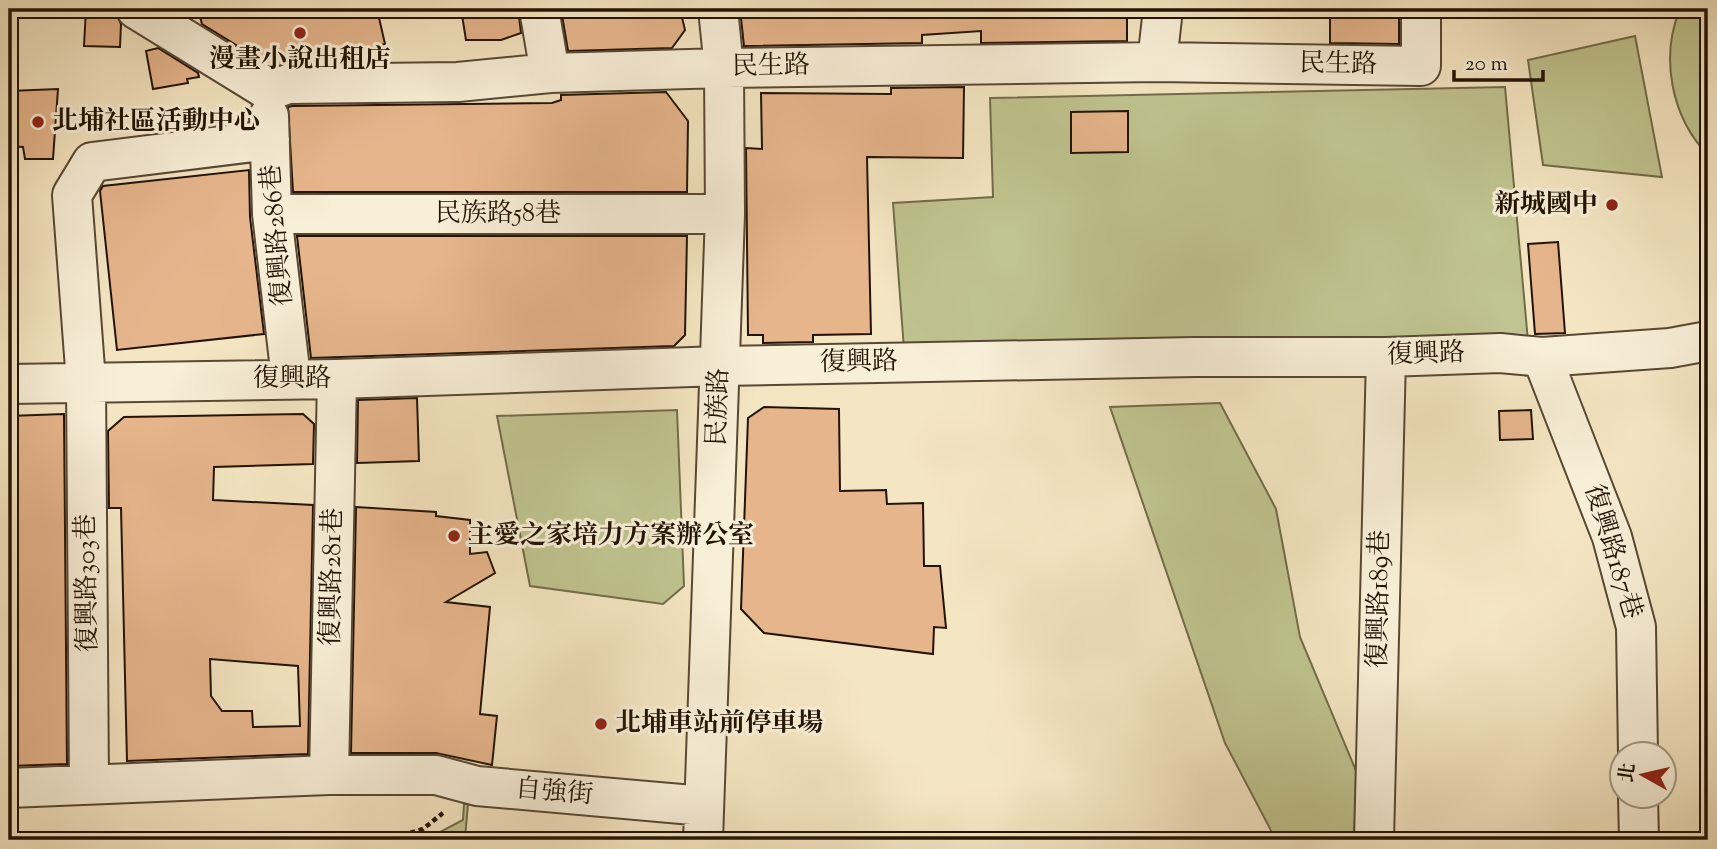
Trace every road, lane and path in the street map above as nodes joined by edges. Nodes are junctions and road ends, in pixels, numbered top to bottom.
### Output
1 (539, 9) edge
2 (718, 9) edge
3 (1163, 9) edge
4 (1421, 9) edge
5 (150, 11) edge
6 (1157, 62) junction
7 (724, 68) junction
8 (550, 73) junction
9 (269, 91) junction
10 (270, 140) junction
11 (272, 214) junction
12 (725, 214) junction
13 (1708, 341) edge
14 (1386, 357) junction
15 (1542, 357) junction
16 (721, 366) junction
17 (291, 378) junction
18 (337, 379) junction
19 (86, 382) junction
20 (9, 384) edge
21 (1638, 740) edge
22 (329, 775) junction
23 (89, 783) junction
24 (477, 786) junction
25 (9, 788) edge
26 (1638, 810) edge
27 (703, 823) edge
28 (386, 840) edge
29 (1374, 840) edge
30 (1639, 840) edge

1 - 8 street
2 - 7 street, 民族路
3 - 6 street
4 - 6 street, 民生路
5 - 9 street
6 - 7 street, 民生路
7 - 8 street, 民生路
7 - 12 street, 民族路
8 - 9 street, 民生路
9 - 10 street, 復興路286巷
10 - 11 street, 復興路286巷
10 - 19 street, 復興路303巷
11 - 12 street, 民族路58巷
11 - 17 street, 復興路286巷
12 - 16 street, 民族路
13 - 15 street, 復興路
14 - 15 street, 復興路
14 - 16 street, 復興路
14 - 29 street, 復興路189巷
15 - 21 street, 復興路187巷
16 - 18 street, 復興路
16 - 27 street, 民族路
17 - 18 street, 復興路
17 - 19 street, 復興路
18 - 22 street, 復興路281巷
19 - 20 street, 復興路
19 - 23 street, 復興路303巷
22 - 23 street
22 - 24 street
23 - 25 street
24 - 27 street, 自強街
24 - 28 path, 自強街
26 - 30 street

